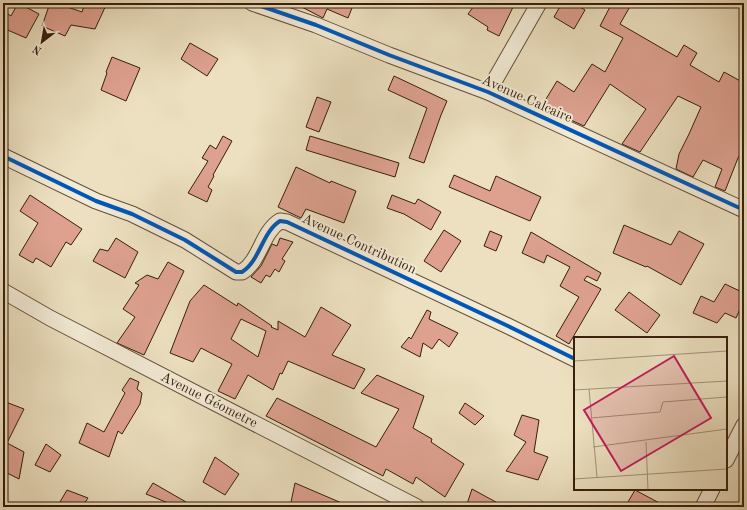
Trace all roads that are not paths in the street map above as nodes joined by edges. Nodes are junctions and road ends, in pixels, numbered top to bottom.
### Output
1 (252, 3) edge
2 (539, 3) edge
3 (488, 92) junction
4 (3, 156) edge
5 (744, 210) edge
6 (3, 291) edge
7 (574, 359) edge
8 (744, 425) edge
9 (731, 438) edge
10 (727, 456) edge
11 (711, 490) edge
12 (417, 507) edge
13 (702, 507) edge

1 - 3 street, Avenue Calcaire
2 - 3 street
3 - 5 street, Avenue Calcaire
4 - 7 street, Avenue Contribution
6 - 12 street, Avenue Géometre
8 - 9 street
9 - 10 street
11 - 13 street

